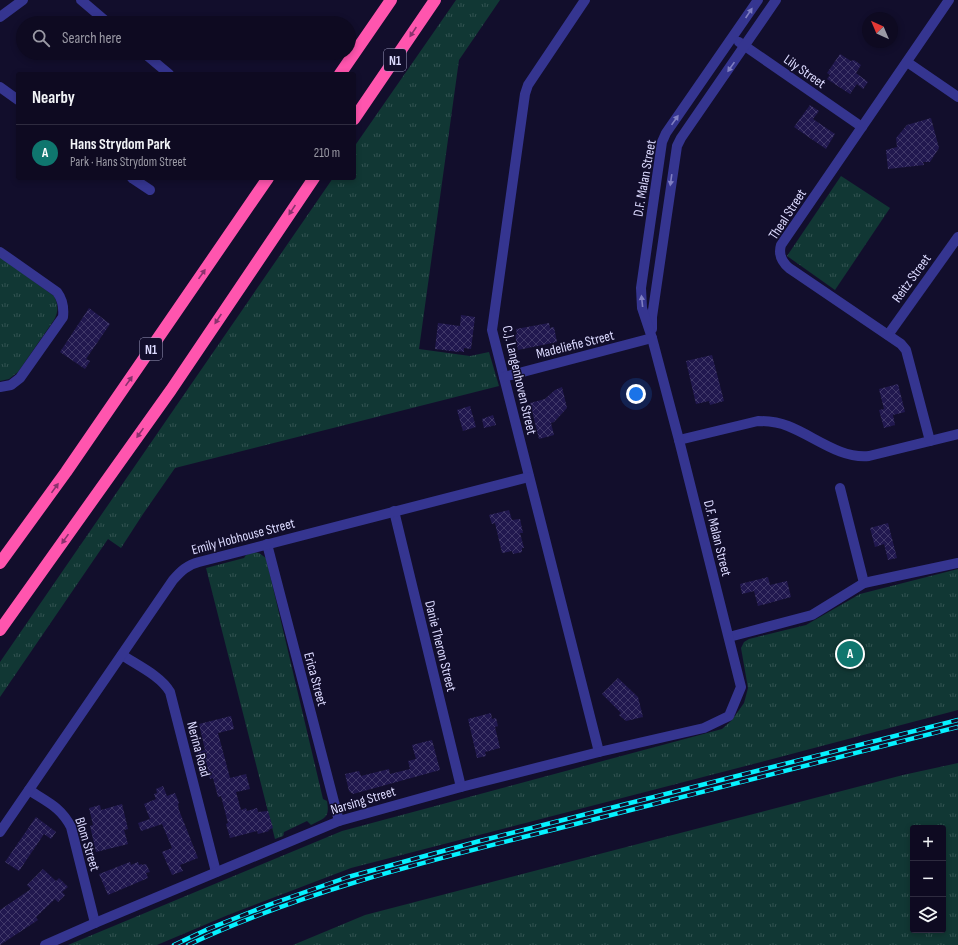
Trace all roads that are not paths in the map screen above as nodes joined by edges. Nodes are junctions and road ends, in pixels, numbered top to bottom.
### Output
1 (23, 0) edge
2 (81, 0) edge
3 (391, 0) edge
4 (435, 0) edge
5 (585, 0) edge
6 (758, 0) edge
7 (776, 0) edge
8 (949, 0) edge
9 (100, 16) edge
10 (0, 17) edge
11 (733, 38) junction
12 (745, 46) junction
13 (356, 51) edge
14 (152, 60) edge
15 (350, 60) edge
16 (907, 62) junction
17 (166, 72) edge
18 (341, 72) edge
19 (0, 87) edge
20 (958, 97) edge
21 (16, 99) edge
22 (356, 116) edge
23 (862, 127) junction
24 (662, 144) junction
25 (677, 146) junction
26 (135, 180) edge
27 (267, 180) edge
28 (313, 180) edge
29 (150, 190) dead end
30 (958, 238) edge
31 (0, 252) edge
32 (888, 335) junction
33 (652, 338) junction
34 (504, 377) junction
35 (0, 387) edge
36 (958, 434) edge
37 (680, 440) junction
38 (930, 441) junction
39 (529, 476) junction
40 (840, 488) dead end
41 (394, 512) junction
42 (32, 519) junction
43 (267, 544) junction
44 (0, 563) edge
45 (958, 563) edge
46 (0, 566) edge
47 (864, 583) junction
48 (0, 630) edge
49 (729, 638) junction
50 (122, 655) junction
51 (704, 728) joint
52 (598, 752) junction
53 (461, 787) junction
54 (29, 790) junction
55 (339, 821) junction
56 (0, 832) edge
57 (216, 872) junction
58 (95, 923) junction
59 (46, 945) edge

1 - 10 street
2 - 9 street
3 - 13 highway
4 -> 22 highway, N1
5 - 34 street, C.J. Langenhoven Street
11 -> 6 street, D.F. Malan Street
7 - 12 street, D.F. Malan Street
8 - 16 street, Theal Street
11 - 12 street, Lily Street
24 -> 11 street, D.F. Malan Street
12 - 23 street, Lily Street
12 -> 25 street, D.F. Malan Street
14 - 17 street
15 - 18 highway
16 - 20 street
16 - 23 street, Theal Street
19 - 21 street
23 - 32 street, Theal Street
24 - 25 street
33 -> 24 street, D.F. Malan Street
25 -> 33 street, D.F. Malan Street
26 - 29 street
42 -> 27 highway, N1
28 -> 48 highway
30 - 32 street, Reitz Street
31 - 35 street
32 - 38 street, Theal Street
33 - 34 street, Madeliefie Street
33 - 37 street, D.F. Malan Street
34 - 39 street, C.J. Langenhoven Street
36 - 38 street
37 - 38 street
37 - 49 street, D.F. Malan Street
39 - 41 street, Emily Hobhouse Street
39 - 52 street, C.J. Langenhoven Street
40 - 47 street
41 - 43 street, Emily Hobhouse Street
41 - 53 street, Danie Theron Street
42 - 44 highway
42 - 46 highway, N1
43 - 50 street, Emily Hobhouse Street
43 - 55 street, Erica Street
45 - 47 street
47 - 49 street
49 - 51 street, D.F. Malan Street
50 - 54 street, Emily Hobhouse Street
50 - 57 street, Nerina Road
51 - 52 street, Narsing Street
52 - 53 street, Narsing Street
53 - 55 street, Narsing Street
54 - 56 street, Emily Hobhouse Street
54 - 58 street, Blom Street
55 - 57 street, Narsing Street
57 - 58 street, Narsing Street
58 - 59 street, Narsing Street

